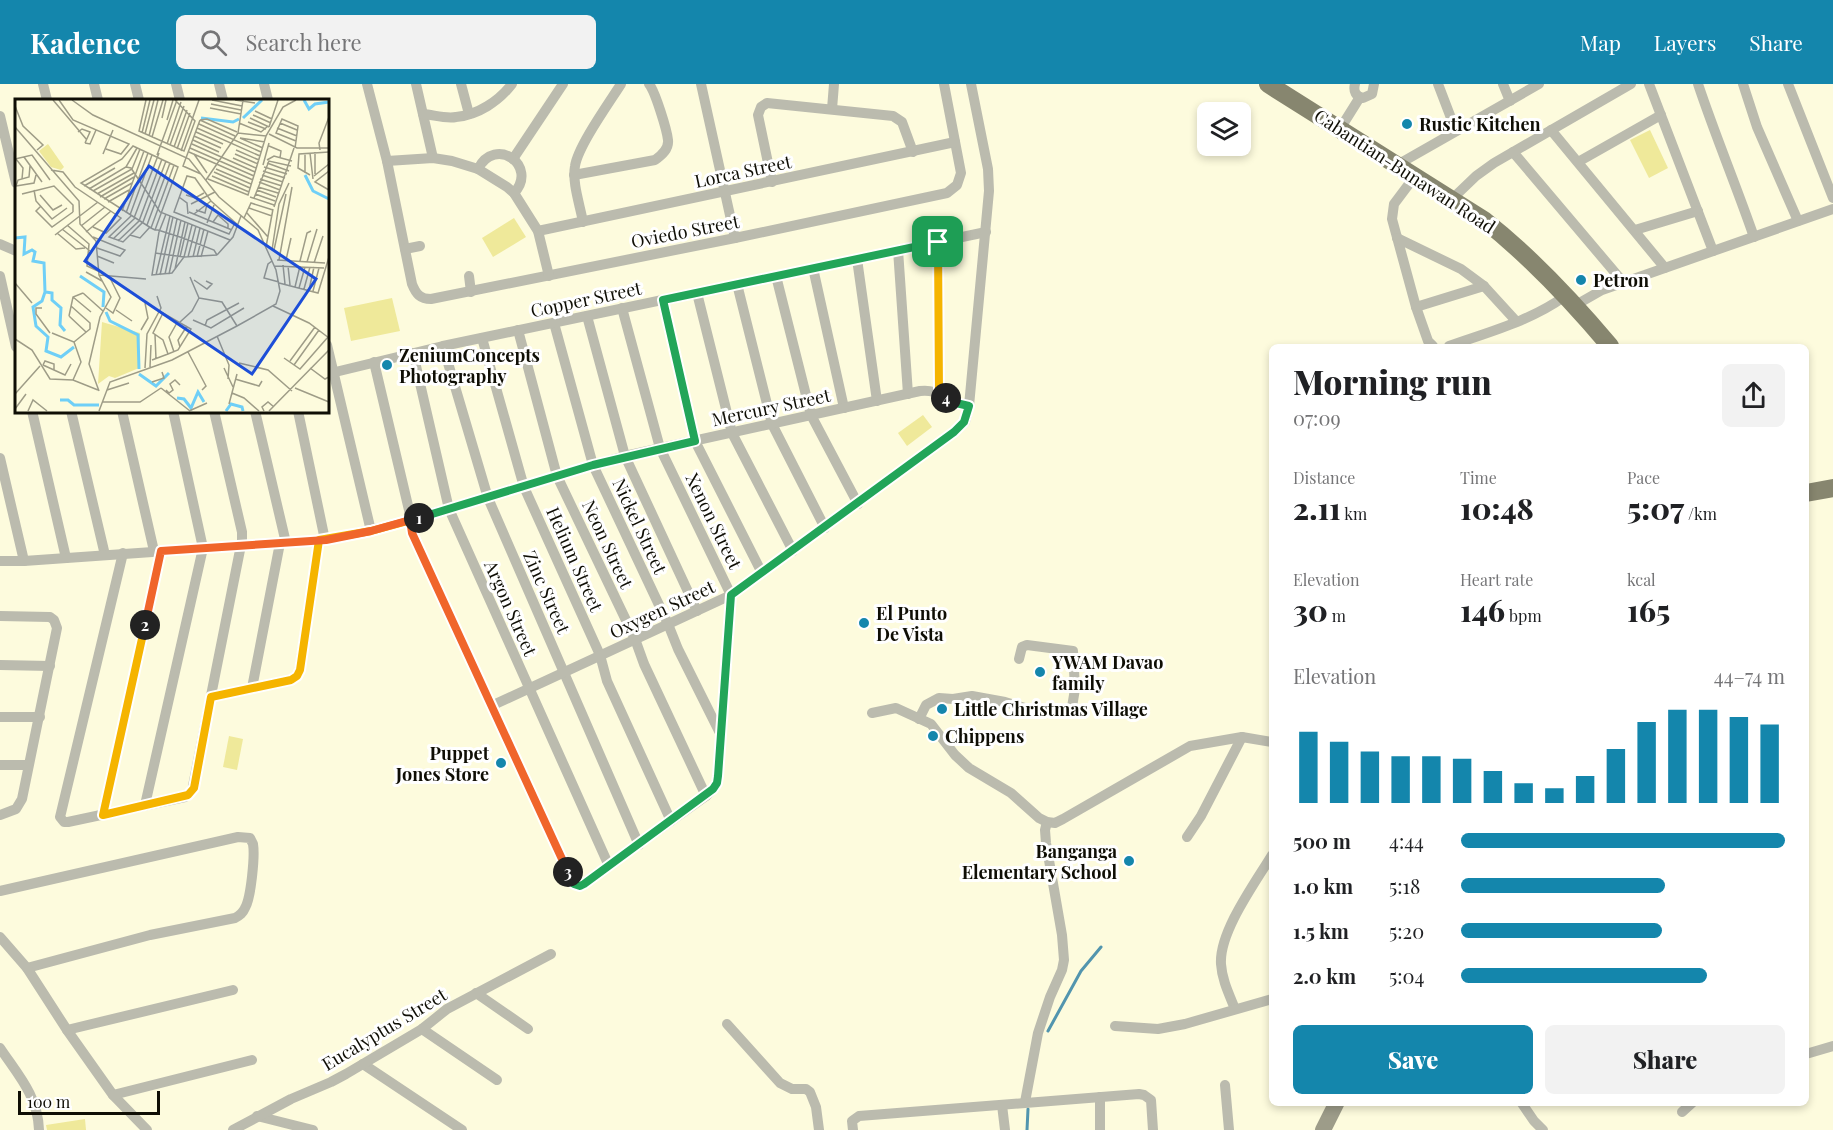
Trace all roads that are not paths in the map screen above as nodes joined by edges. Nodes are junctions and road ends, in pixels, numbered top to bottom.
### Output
1 (44, 84) edge
2 (94, 84) edge
3 (135, 84) edge
4 (176, 84) edge
5 (219, 84) edge
6 (264, 84) edge
7 (368, 84) edge
8 (416, 84) edge
9 (460, 84) edge
10 (512, 84) edge
11 (563, 84) edge
12 (621, 84) edge
13 (649, 84) edge
14 (701, 84) edge
15 (834, 84) edge
16 (944, 84) edge
17 (971, 84) edge
18 (1268, 84) edge
19 (1374, 84) edge
20 (1438, 84) edge
21 (1503, 84) edge
22 (1539, 84) edge
23 (1631, 84) edge
24 (1649, 84) edge
25 (1698, 84) edge
26 (1743, 84) edge
27 (1788, 84) edge
28 (1353, 89) edge
29 (1291, 92) edge
30 (47, 99) edge
31 (98, 99) edge
32 (139, 99) edge
33 (180, 99) edge
34 (223, 99) edge
35 (268, 99) edge
36 (1510, 101) junction
37 (832, 109) junction
38 (423, 114) junction
39 (469, 114) junction
40 (0, 116) edge
41 (1661, 116) junction
42 (1340, 129) junction
43 (1551, 130) junction
44 (1456, 131) junction
45 (955, 142) junction
46 (913, 152) junction
47 (1513, 152) junction
48 (433, 158) junction
49 (513, 159) junction
50 (387, 161) junction
51 (1578, 162) junction
52 (1397, 165) junction
53 (478, 169) junction
54 (574, 175) junction
55 (1415, 176) junction
56 (15, 179) edge
57 (772, 182) junction
58 (725, 192) junction
59 (514, 193) junction
60 (1452, 198) junction
61 (1833, 198) edge
62 (1833, 209) edge
63 (1698, 211) junction
64 (1798, 221) junction
65 (583, 222) junction
66 (1635, 230) junction
67 (538, 231) junction
68 (986, 232) junction
69 (1754, 237) junction
70 (735, 238) junction
71 (1397, 238) junction
72 (938, 242) junction
73 (0, 244) edge
74 (420, 246) dead end
75 (405, 249) junction
76 (898, 250) junction
77 (15, 251) edge
78 (1713, 251) junction
79 (857, 259) junction
80 (813, 268) junction
81 (1665, 268) junction
82 (0, 276) edge
83 (469, 276) dead end
84 (549, 276) junction
85 (776, 276) junction
86 (1623, 282) junction
87 (737, 284) junction
88 (1484, 286) junction
89 (471, 292) junction
90 (697, 293) junction
91 (663, 300) junction
92 (1570, 301) junction
93 (1416, 307) junction
94 (622, 308) junction
95 (587, 316) junction
96 (1516, 321) junction
97 (554, 323) junction
98 (518, 330) junction
99 (483, 338) junction
100 (15, 343) edge
101 (1431, 344) edge
102 (1454, 344) edge
103 (1608, 344) edge
104 (443, 346) junction
105 (413, 353) junction
106 (328, 354) edge
107 (374, 362) junction
108 (330, 373) edge
109 (939, 393) junction
110 (908, 394) junction
111 (876, 400) junction
112 (969, 406) junction
113 (844, 408) junction
114 (32, 412) edge
115 (71, 412) edge
116 (122, 412) edge
117 (172, 412) edge
118 (214, 412) edge
119 (255, 412) edge
120 (298, 412) edge
121 (811, 415) junction
122 (772, 424) junction
123 (732, 433) junction
124 (695, 441) junction
125 (660, 448) junction
126 (625, 456) junction
127 (0, 458) edge
128 (593, 465) junction
129 (557, 476) junction
130 (524, 487) junction
131 (1833, 488) edge
132 (1809, 492) edge
133 (488, 498) junction
134 (858, 504) junction
135 (449, 509) junction
136 (410, 520) junction
137 (825, 528) junction
138 (371, 531) junction
139 (322, 540) junction
140 (283, 543) junction
141 (241, 545) junction
142 (203, 548) junction
143 (157, 551) junction
144 (793, 551) junction
145 (123, 554) junction
146 (105, 555) junction
147 (66, 558) junction
148 (0, 561) edge
149 (24, 561) junction
150 (762, 573) junction
151 (731, 595) junction
152 (697, 611) junction
153 (0, 616) edge
154 (668, 624) junction
155 (635, 639) junction
156 (600, 655) junction
157 (1019, 659) dead end
158 (0, 665) edge
159 (50, 666) junction
160 (564, 672) junction
161 (252, 688) junction
162 (529, 688) junction
163 (211, 697) junction
164 (491, 706) junction
165 (872, 713) dead end
166 (0, 717) edge
167 (40, 717) junction
168 (919, 719) junction
169 (720, 734) junction
170 (1242, 737) junction
171 (1269, 740) edge
172 (0, 765) edge
173 (28, 765) junction
174 (710, 793) junction
175 (145, 806) junction
176 (0, 814) edge
177 (103, 815) junction
178 (671, 820) junction
179 (1047, 822) junction
180 (1187, 837) dead end
181 (639, 844) junction
182 (1269, 860) edge
183 (609, 866) junction
184 (0, 891) edge
185 (0, 937) edge
186 (551, 954) dead end
187 (27, 968) junction
188 (232, 990) dead end
189 (476, 993) junction
190 (1269, 1000) edge
191 (1235, 1009) junction
192 (727, 1024) dead end
193 (1115, 1026) dead end
194 (422, 1029) junction
195 (528, 1029) dead end
196 (67, 1030) junction
197 (0, 1047) edge
198 (1833, 1047) edge
199 (1809, 1053) edge
200 (252, 1060) dead end
201 (363, 1064) junction
202 (497, 1080) dead end
203 (1225, 1085) dead end
204 (113, 1095) junction
205 (1100, 1097) junction
206 (1025, 1102) junction
207 (1002, 1105) junction
208 (1335, 1106) edge
209 (1524, 1106) edge
210 (1690, 1106) edge
211 (1682, 1113) dead end
212 (257, 1116) junction
213 (854, 1124) edge
214 (39, 1130) edge
215 (147, 1130) edge
216 (233, 1130) edge
217 (313, 1130) edge
218 (462, 1130) edge
219 (819, 1130) edge
220 (1005, 1130) edge
221 (1100, 1130) edge
222 (1153, 1130) edge
223 (1229, 1130) edge
224 (1323, 1130) edge
225 (1543, 1130) edge

1 - 30 street
2 - 31 street
3 - 32 street
4 - 33 street
5 - 34 street
6 - 35 street
7 - 50 street
8 - 38 street
9 - 39 street
10 - 39 street
11 - 49 street
12 - 54 street
13 - 54 street
14 - 58 street
15 - 37 street
16 - 45 street
17 - 68 street
18 - 29 main road, Cabantian-Bunawan Road
19 - 28 street
20 - 44 street
21 - 36 street
22 - 36 street
23 - 43 street
24 - 41 street
25 - 69 street
26 - 64 street
27 - 61 street
28 - 42 street
29 - 42 main road, Cabantian-Bunawan Road
36 - 44 street
37 - 46 street
37 - 57 street
38 - 39 street
38 - 48 street
40 - 56 street
41 - 51 street
41 - 63 street
42 - 52 main road, Cabantian-Bunawan Road
43 - 47 street
43 - 51 street
44 - 52 street
45 - 46 street, Lorca Street
45 - 70 street, Oviedo Street
46 - 57 street, Lorca Street
47 - 60 street
47 - 86 street
48 - 50 street
48 - 53 street
49 - 53 street
49 - 59 street
50 - 75 street
51 - 66 street
52 - 55 main road, Cabantian-Bunawan Road
53 - 59 street
54 - 65 street
55 - 60 main road, Cabantian-Bunawan Road
55 - 71 street
57 - 58 street, Lorca Street
58 - 65 street, Lorca Street
58 - 70 street
59 - 67 street
60 - 92 main road, Cabantian-Bunawan Road
62 - 64 street
63 - 66 street
63 - 78 street
64 - 69 street
65 - 67 street, Lorca Street
66 - 81 street
67 - 84 street
68 - 72 street, Copper Street
68 - 112 street
69 - 78 street
70 - 84 street, Oviedo Street
71 - 88 street
71 - 93 street
72 - 76 street, Copper Street
72 - 109 street
73 - 77 street
74 - 75 street
75 - 89 street, Oviedo Street
76 - 79 street, Copper Street
76 - 110 street
78 - 81 street
79 - 80 street, Copper Street
79 - 111 street
80 - 85 street, Copper Street
80 - 113 street
81 - 86 street
82 - 100 street
83 - 89 street
84 - 89 street, Oviedo Street
85 - 87 street, Copper Street
85 - 121 street
86 - 92 street
87 - 90 street, Copper Street
87 - 122 street
88 - 93 street
88 - 96 street
90 - 91 street, Copper Street
90 - 123 street
91 - 94 street, Copper Street
91 - 124 street
92 - 96 street
92 - 103 main road, Cabantian-Bunawan Road
93 - 101 street
94 - 95 street, Copper Street
94 - 125 street, Xenon Street
95 - 97 street, Copper Street
95 - 126 street
96 - 102 street
97 - 98 street, Copper Street
97 - 128 street, Nickel Street
98 - 99 street, Copper Street
98 - 129 street, Neon Street
99 - 104 street, Copper Street
99 - 130 street, Helium Street
104 - 105 street, Copper Street
104 - 133 street, Zinc Street
105 - 107 street, Copper Street
105 - 135 street, Argon Street
106 - 108 street
107 - 108 street, Copper Street
107 - 136 street
108 - 138 street
109 - 110 street, Mercury Street
109 - 112 street, Mercury Street
110 - 111 street, Mercury Street
111 - 113 street, Mercury Street
112 - 134 street, Oxygen Street
113 - 121 street, Mercury Street
114 - 147 street
115 - 146 street
116 - 143 street
117 - 142 street
118 - 141 street
119 - 140 street
120 - 139 street
121 - 122 street, Mercury Street
121 - 134 street
122 - 123 street, Mercury Street
122 - 137 street
123 - 124 street, Mercury Street
123 - 144 street
124 - 125 street, Mercury Street
124 - 150 street
125 - 126 street, Mercury Street
125 - 151 street, Xenon Street
126 - 128 street, Mercury Street
126 - 152 street
127 - 149 street
128 - 129 street, Mercury Street
128 - 154 street, Nickel Street
129 - 130 street, Mercury Street
129 - 155 street, Neon Street
130 - 133 street, Mercury Street
130 - 156 street, Helium Street
131 - 132 main road
133 - 135 street, Mercury Street
133 - 160 street, Zinc Street
134 - 137 street, Oxygen Street
135 - 136 street, Mercury Street
135 - 162 street, Argon Street
136 - 138 street, Mercury Street
136 - 164 street
137 - 144 street, Oxygen Street
138 - 139 street, Mercury Street
139 - 140 street, Mercury Street
139 - 161 street
140 - 141 street, Mercury Street
140 - 161 street
141 - 142 street, Mercury Street
141 - 163 street
142 - 143 street, Mercury Street
142 - 175 street
143 - 145 street, Mercury Street
143 - 177 street
144 - 150 street, Oxygen Street
145 - 146 street, Mercury Street
145 - 177 street
146 - 147 street, Mercury Street
147 - 149 street, Mercury Street
148 - 149 street, Mercury Street
150 - 151 street, Oxygen Street
151 - 152 street, Oxygen Street
151 - 169 street, Xenon Street
152 - 154 street, Oxygen Street
153 - 159 street
154 - 155 street, Oxygen Street
154 - 169 street, Nickel Street
155 - 156 street, Oxygen Street
155 - 174 street, Neon Street
156 - 160 street, Oxygen Street
156 - 178 street, Helium Street
157 - 168 street
158 - 159 street
159 - 167 street
160 - 162 street, Oxygen Street
160 - 181 street, Zinc Street
161 - 163 street
162 - 164 street, Oxygen Street
162 - 183 street, Argon Street
163 - 175 street
164 - 183 street
165 - 168 street
166 - 167 street
167 - 173 street
168 - 179 street
169 - 174 street, Xenon Street
170 - 171 street
170 - 179 street
170 - 180 street
172 - 173 street
173 - 176 street
174 - 178 street
175 - 177 street
178 - 181 street
179 - 206 street
181 - 183 street
182 - 191 street
184 - 187 street
185 - 187 street
186 - 189 street, Eucalyptus Street
187 - 196 street
188 - 196 street
189 - 194 street, Eucalyptus Street
189 - 195 street
190 - 191 street
191 - 193 street
192 - 219 street
194 - 201 street, Eucalyptus Street
194 - 202 street
196 - 204 street
197 - 214 street
198 - 199 street
200 - 204 street
201 - 212 street, Eucalyptus Street
201 - 218 street
203 - 223 street
204 - 215 street
205 - 206 street
205 - 221 street
205 - 222 street
206 - 207 street
207 - 213 street
207 - 220 street
208 - 224 main road
209 - 225 street
210 - 211 street
212 - 216 street, Eucalyptus Street
212 - 217 street

